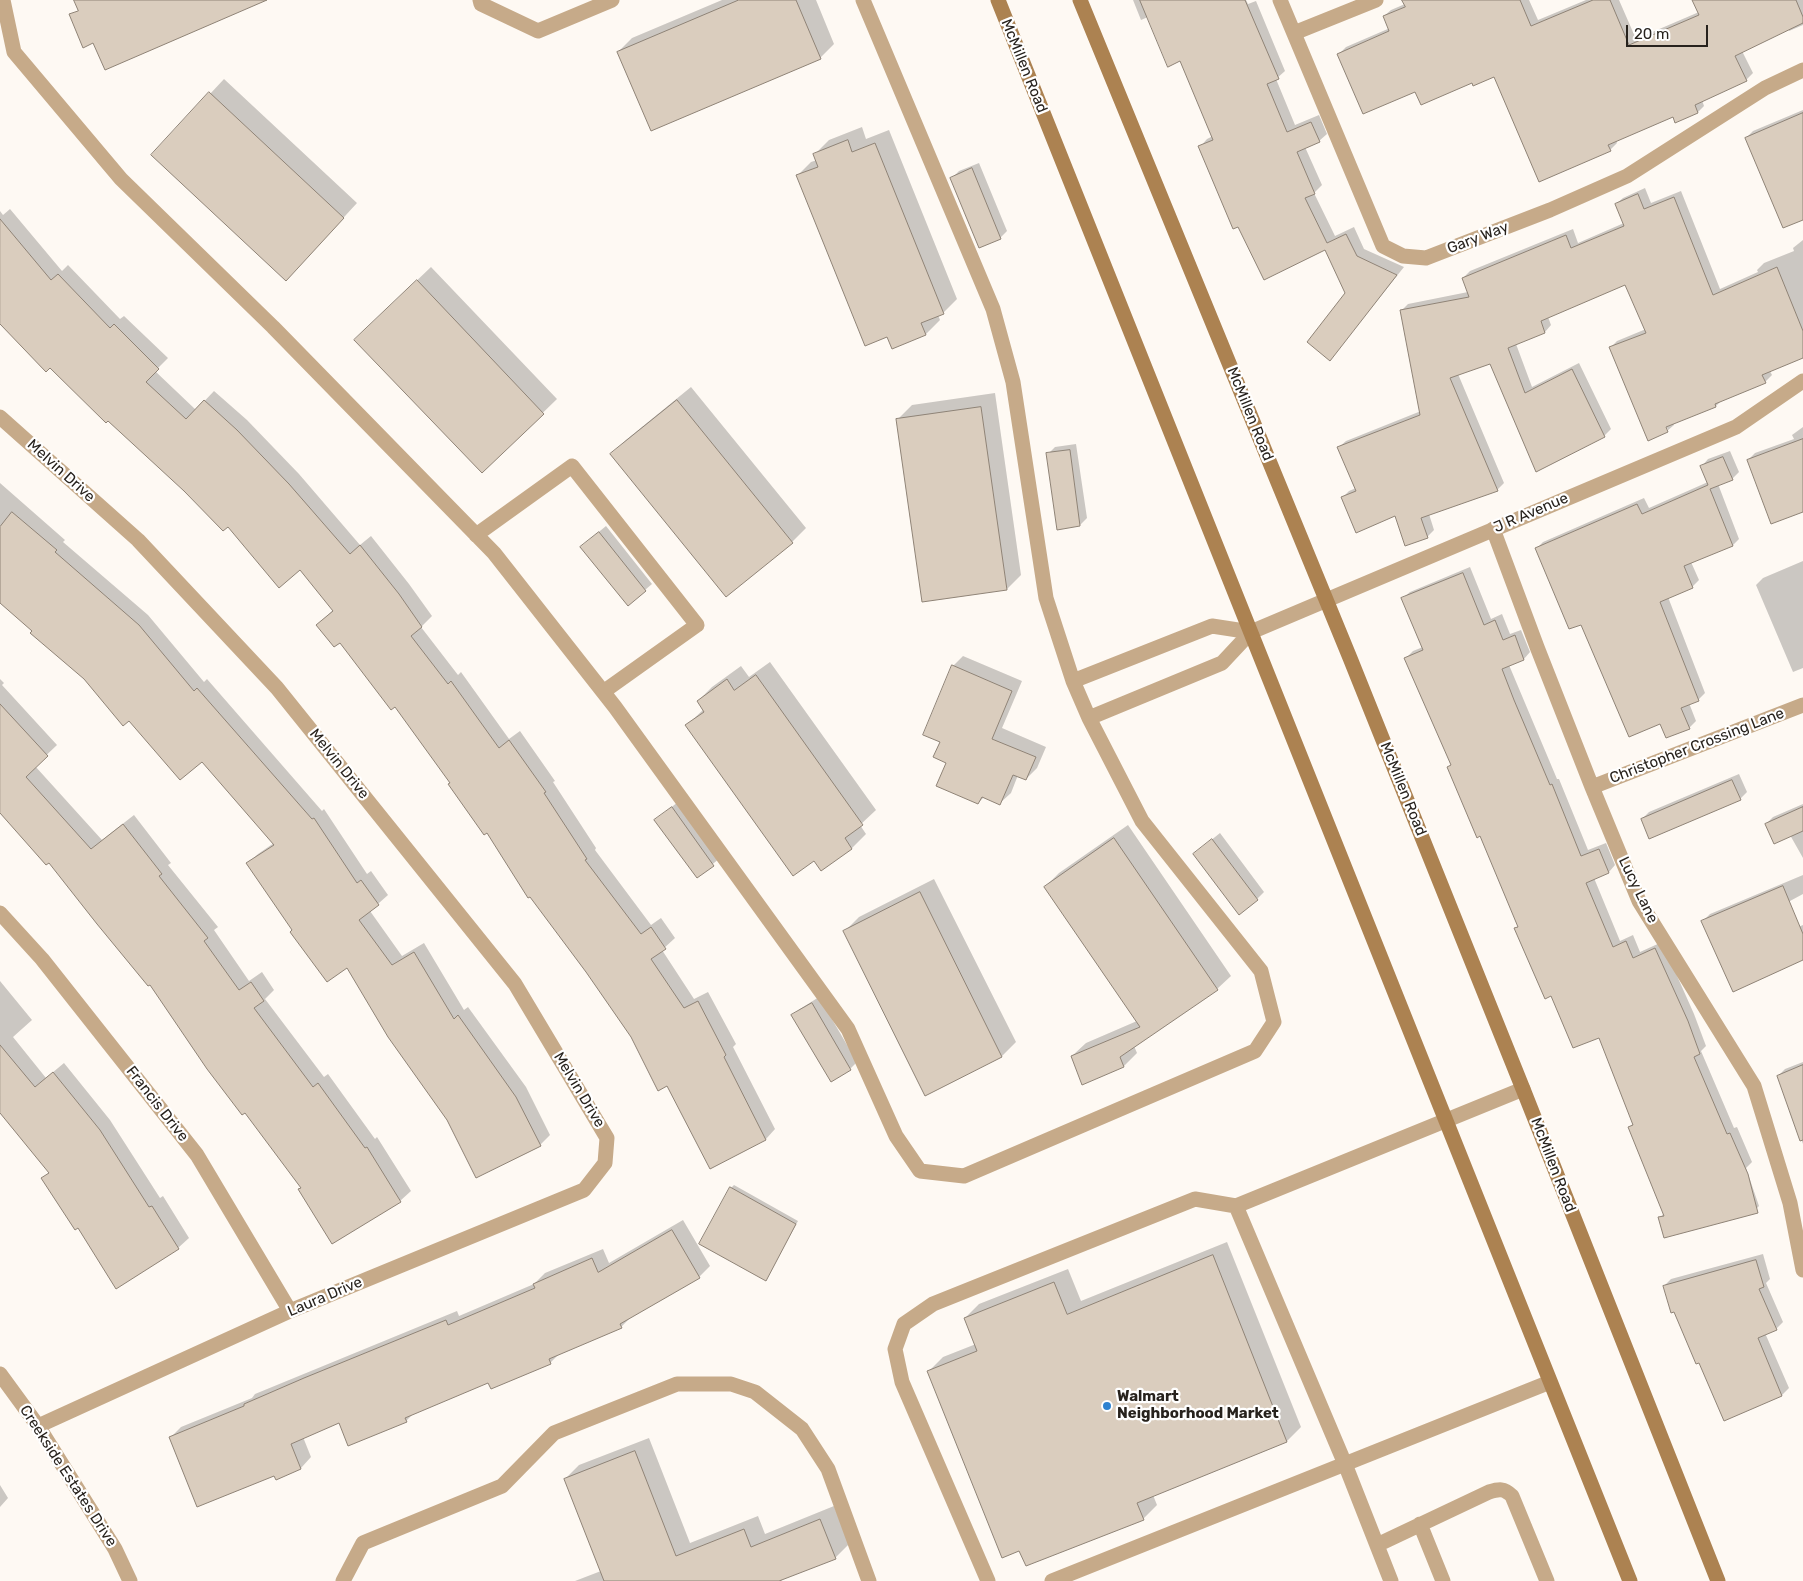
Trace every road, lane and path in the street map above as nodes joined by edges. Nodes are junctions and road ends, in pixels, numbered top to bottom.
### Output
1 (3, 0) edge
2 (480, 0) edge
3 (612, 0) edge
4 (863, 0) edge
5 (998, 0) edge
6 (1080, 0) edge
7 (1280, 0) edge
8 (1376, 0) edge
9 (1294, 34) junction
10 (1803, 70) edge
11 (1803, 381) edge
12 (0, 417) edge
13 (1494, 529) junction
14 (476, 535) junction
15 (1326, 600) junction
16 (1251, 632) junction
17 (1073, 681) junction
18 (603, 692) junction
19 (1803, 705) edge
20 (1088, 718) junction
21 (1592, 787) junction
22 (0, 913) edge
23 (1523, 1089) junction
24 (1445, 1120) junction
25 (605, 1163) joint
26 (1236, 1206) junction
27 (1803, 1270) edge
28 (290, 1312) junction
29 (0, 1374) edge
30 (1550, 1382) junction
31 (38, 1426) junction
32 (1345, 1464) junction
33 (1420, 1524) junction
34 (1377, 1545) junction
35 (130, 1581) edge
36 (343, 1581) edge
37 (869, 1581) edge
38 (988, 1581) edge
39 (1052, 1581) edge
40 (1391, 1581) edge
41 (1443, 1581) edge
42 (1547, 1581) edge
43 (1630, 1581) edge
44 (1718, 1581) edge

1 - 14 street
2 - 3 street
4 - 17 street
5 - 16 main road, McMillen Road
6 - 15 main road, McMillen Road
7 - 9 street, Gary Way
8 - 9 street
9 - 10 street, Gary Way
11 - 13 street, J R Avenue
12 - 25 street, Melvin Drive
13 - 15 street, J R Avenue
13 - 21 street, Lucy Lane
14 - 18 street
14 - 18 street
15 - 16 street, J R Avenue
15 - 23 main road, McMillen Road
16 - 17 street
16 - 20 street
16 - 24 main road, McMillen Road
17 - 20 street
18 - 20 street
19 - 21 street, Christopher Crossing Lane
21 - 27 street, Lucy Lane
22 - 28 street, Francis Drive
23 - 24 street
23 - 44 main road, McMillen Road
24 - 26 street
24 - 30 main road, McMillen Road
25 - 28 street, Laura Drive
26 - 32 street
26 - 38 street
28 - 31 street, Laura Drive
29 - 31 street, Creekside Estates Drive
30 - 32 street
30 - 43 main road, McMillen Road
31 - 35 street, Creekside Estates Drive
32 - 34 street
32 - 39 street
33 - 34 street
33 - 41 street
33 - 42 street
34 - 40 street
36 - 37 street

